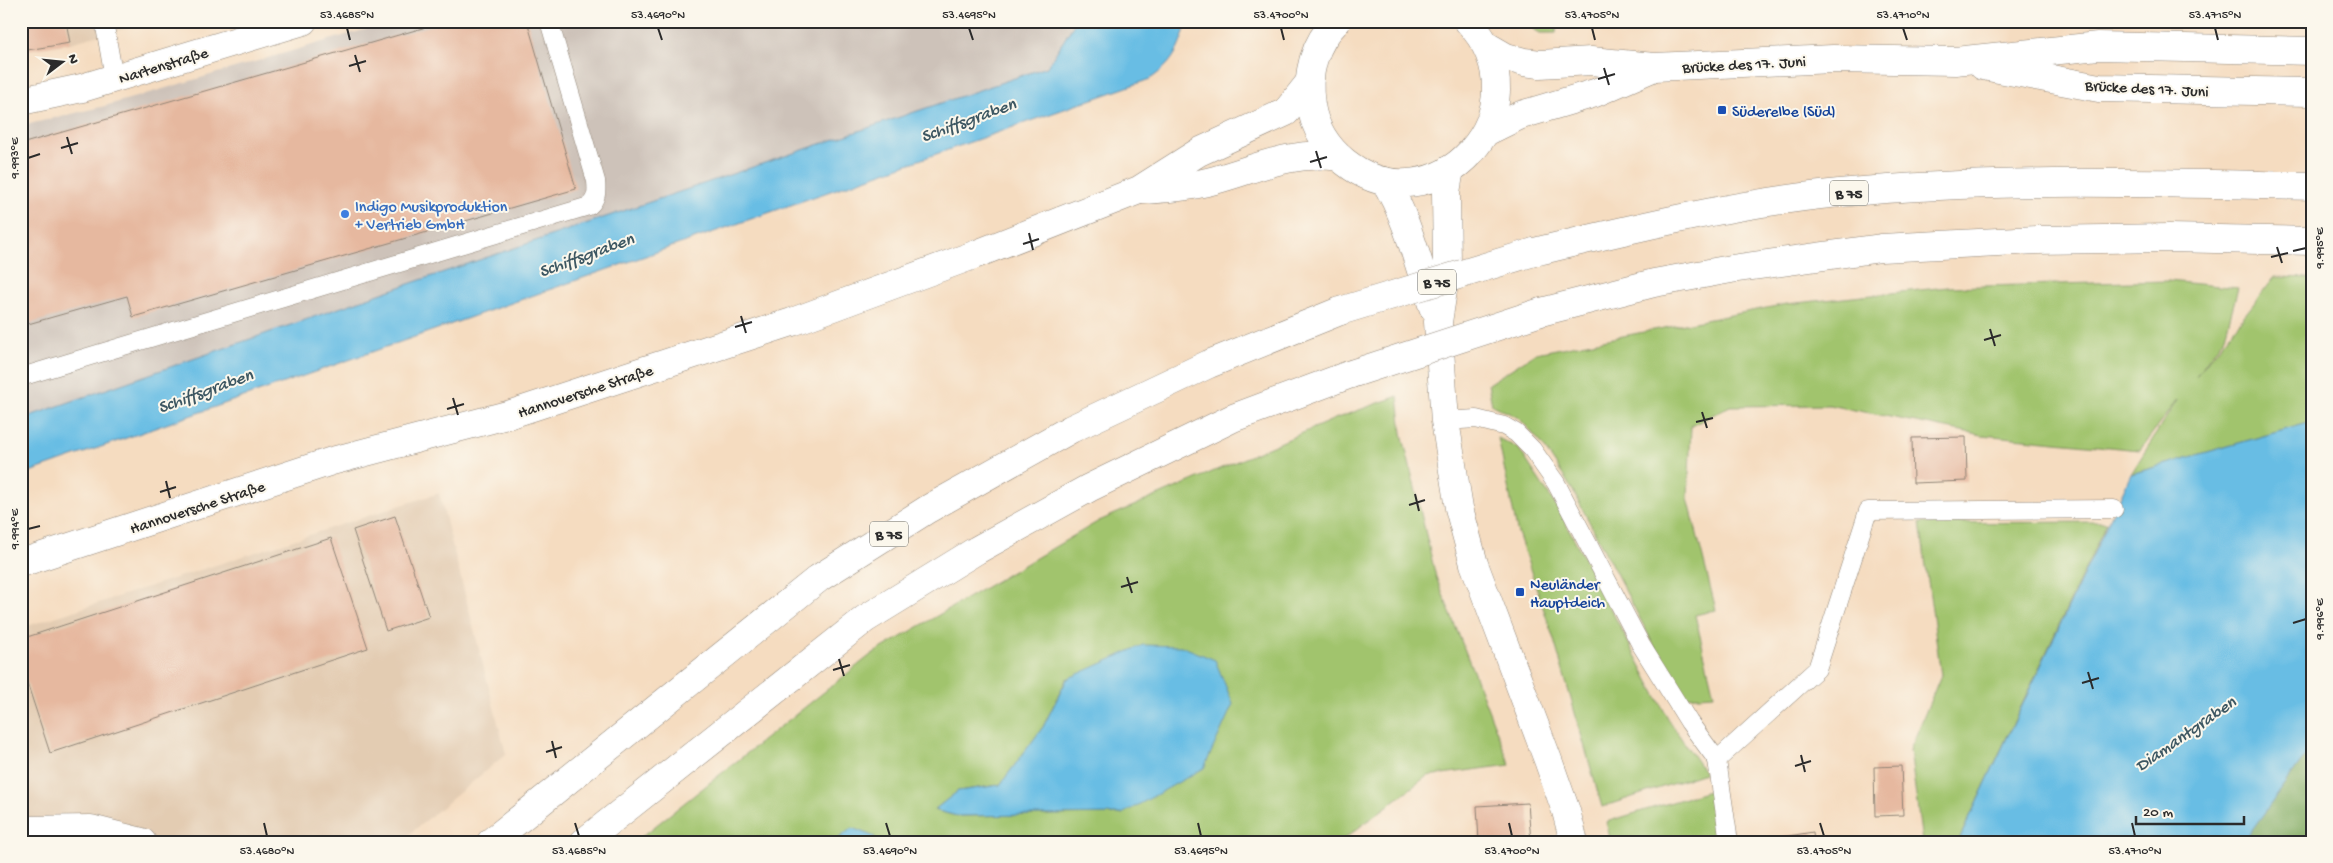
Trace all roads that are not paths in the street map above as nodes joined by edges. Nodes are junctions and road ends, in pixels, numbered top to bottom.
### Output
1 (104, 21) edge
2 (303, 21) edge
3 (549, 21) edge
4 (1337, 21) edge
5 (1468, 21) edge
6 (1486, 46) junction
7 (2312, 51) edge
8 (1955, 61) junction
9 (1654, 67) junction
10 (114, 78) junction
11 (1309, 83) junction
12 (2312, 92) edge
13 (21, 102) edge
14 (1486, 132) junction
15 (1338, 157) junction
16 (1450, 169) junction
17 (1385, 181) junction
18 (2312, 186) edge
19 (1140, 190) junction
20 (2312, 241) edge
21 (1438, 322) junction
22 (21, 377) edge
23 (1445, 421) junction
24 (2114, 509) dead end
25 (21, 563) edge
26 (1717, 760) junction
27 (21, 830) edge
28 (142, 842) edge
29 (491, 842) edge
30 (584, 842) edge
31 (1574, 842) edge
32 (1729, 842) edge

1 - 10 lane
2 - 10 main road, Nartenstraße
3 - 22 lane
4 - 11 main road
5 - 6 main road
6 - 9 main road, Brücke des 17. Juni
6 - 14 main road
7 - 8 main road, Brücke des 17. Juni
8 - 9 main road, Brücke des 17. Juni
8 - 12 main road, Brücke des 17. Juni
9 - 14 main road, Brücke des 17. Juni
10 - 13 main road, Nartenstraße
11 - 15 main road
11 - 19 main road, Hannoversche Straße
14 - 16 main road
15 - 17 main road
15 - 19 main road, Hannoversche Straße
16 - 17 main road
16 - 21 main road
17 - 21 main road
18 - 29 main road, B 75, bridge
19 - 25 main road, Hannoversche Straße
20 - 30 main road, bridge
21 - 23 main road
23 - 26 lane
23 - 31 main road
24 - 26 lane
26 - 32 lane
27 - 28 main road

